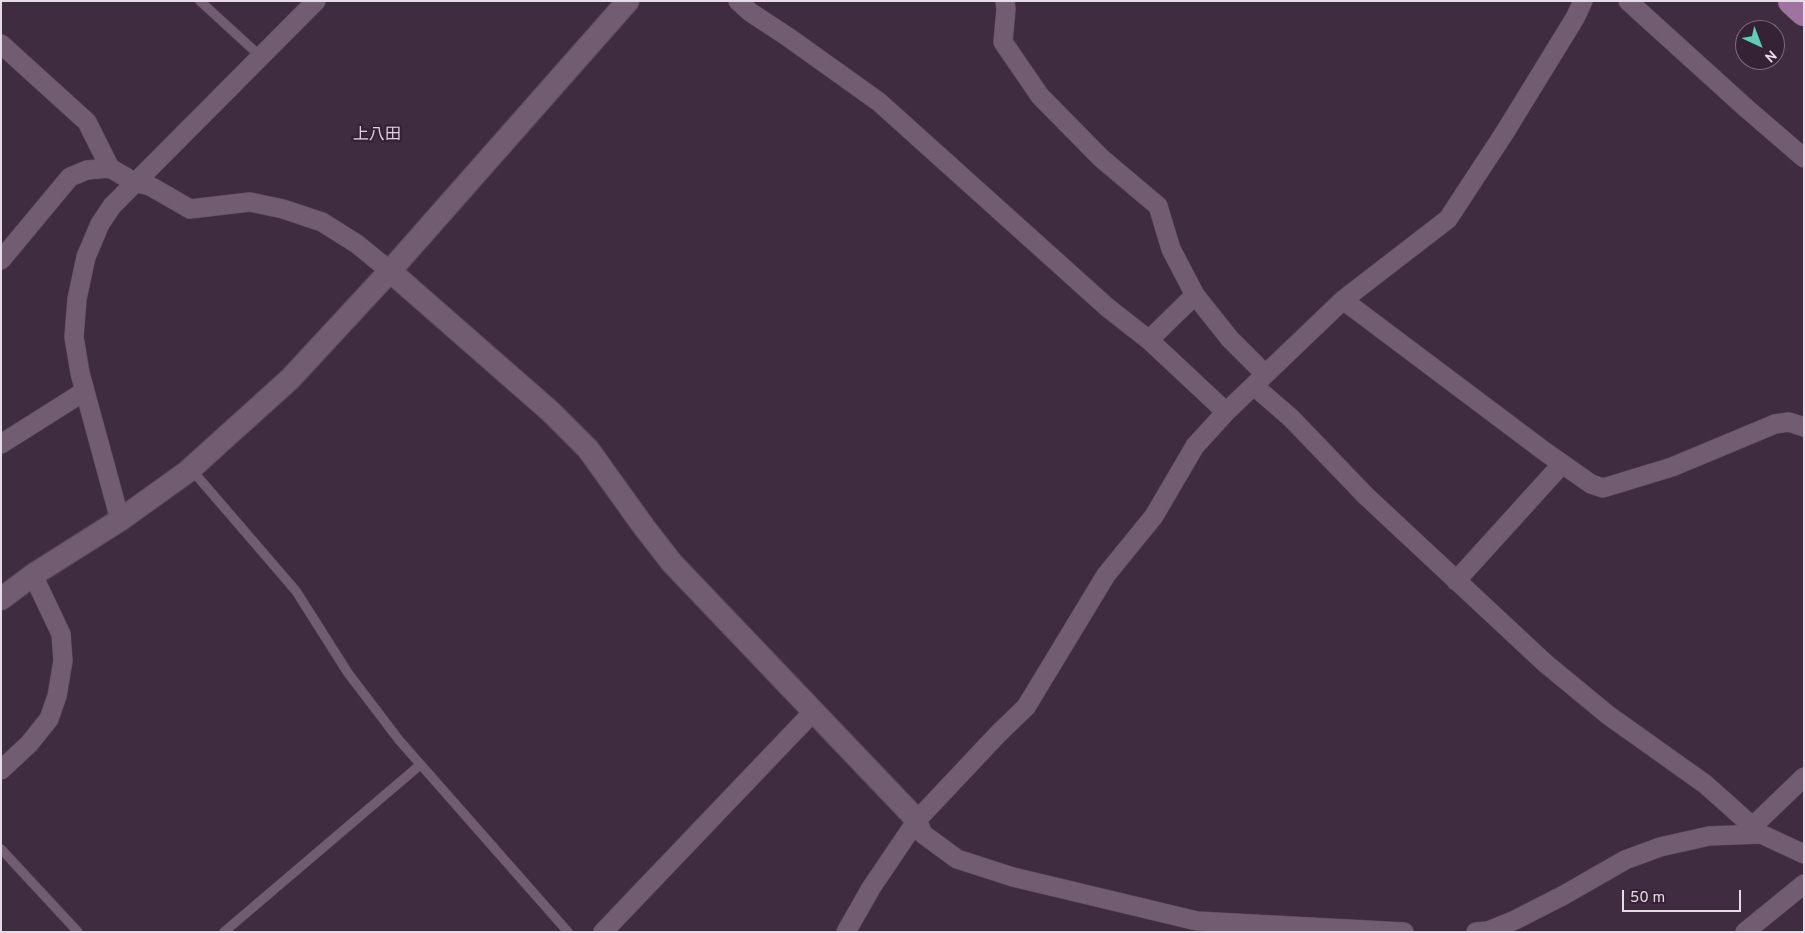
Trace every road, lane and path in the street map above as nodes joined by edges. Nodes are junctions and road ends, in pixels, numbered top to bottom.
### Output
1 (200, 1) edge
2 (316, 1) edge
3 (628, 1) edge
4 (738, 1) edge
5 (1005, 1) edge
6 (1583, 1) edge
7 (1628, 1) edge
8 (1792, 1) edge
9 (1804, 12) edge
10 (1, 44) edge
11 (260, 56) junction
12 (1804, 158) edge
13 (110, 168) junction
14 (134, 182) junction
15 (1, 260) edge
16 (390, 272) junction
17 (1195, 295) junction
18 (1343, 300) junction
19 (1149, 340) junction
20 (1259, 380) junction
21 (85, 391) junction
22 (1226, 412) junction
23 (1804, 427) edge
24 (1, 444) edge
25 (1562, 464) junction
26 (191, 468) junction
27 (120, 520) junction
28 (33, 575) junction
29 (1456, 581) junction
30 (1, 598) edge
31 (814, 712) junction
32 (420, 765) junction
33 (1, 770) edge
34 (1804, 777) edge
35 (917, 820) junction
36 (1757, 830) junction
37 (1, 849) edge
38 (1804, 854) edge
39 (1804, 884) edge
40 (78, 932) edge
41 (224, 932) edge
42 (568, 932) edge
43 (603, 932) edge
44 (846, 932) edge
45 (1404, 932) edge
46 (1476, 932) edge
47 (1745, 932) edge

1 - 11 lane
2 - 11 street
3 - 16 street
4 - 19 street
5 - 17 street
6 - 18 street
7 - 12 street
8 - 9 highway
10 - 13 street
11 - 14 street
13 - 14 street
13 - 15 street
14 - 16 street
14 - 21 street
16 - 26 street
16 - 31 street
17 - 19 street
17 - 20 street
18 - 20 street
18 - 25 street
19 - 22 street
20 - 22 street
20 - 29 street
21 - 24 street
21 - 27 street
22 - 35 street
23 - 25 street
25 - 29 street
26 - 27 street
26 - 32 lane
27 - 28 street
28 - 30 street
28 - 33 street
29 - 36 street
31 - 35 street
31 - 43 street
32 - 41 lane
32 - 42 lane
34 - 36 street
35 - 44 street
35 - 45 street
36 - 38 street
36 - 46 street
37 - 40 lane
39 - 47 street

